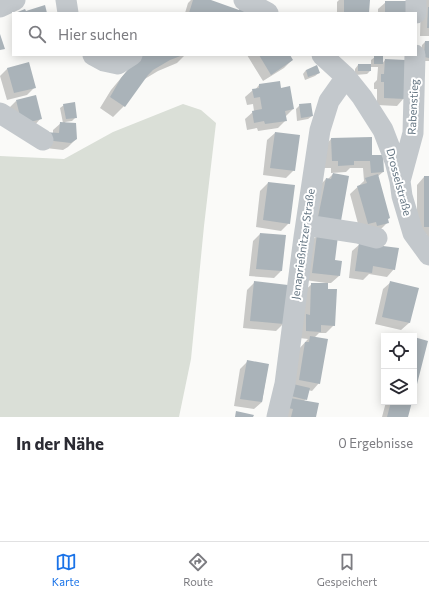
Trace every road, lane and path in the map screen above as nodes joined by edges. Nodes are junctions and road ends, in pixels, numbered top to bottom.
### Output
1 (16, 0) edge
2 (66, 0) edge
3 (244, 0) edge
4 (416, 0) edge
5 (0, 8) edge
6 (68, 12) edge
7 (266, 12) edge
8 (416, 12) edge
9 (95, 56) edge
10 (130, 56) edge
11 (323, 56) edge
12 (415, 56) edge
13 (346, 76) junction
14 (0, 113) edge
15 (43, 140) dead end
16 (400, 181) junction
17 (306, 225) junction
18 (377, 238) dead end
19 (429, 255) edge
20 (277, 417) edge

1 - 5 street
2 - 6 street
3 - 7 street
4 - 8 street
9 - 10 street
11 - 13 street, Drosselstraße
12 - 16 street, Rabenstieg
13 - 16 street, Drosselstraße
13 - 17 street, Jenaprießnitzer Straße
14 - 15 street
16 - 19 street, Drosselstraße
17 - 18 street
17 - 20 street, Jenaprießnitzer Straße

